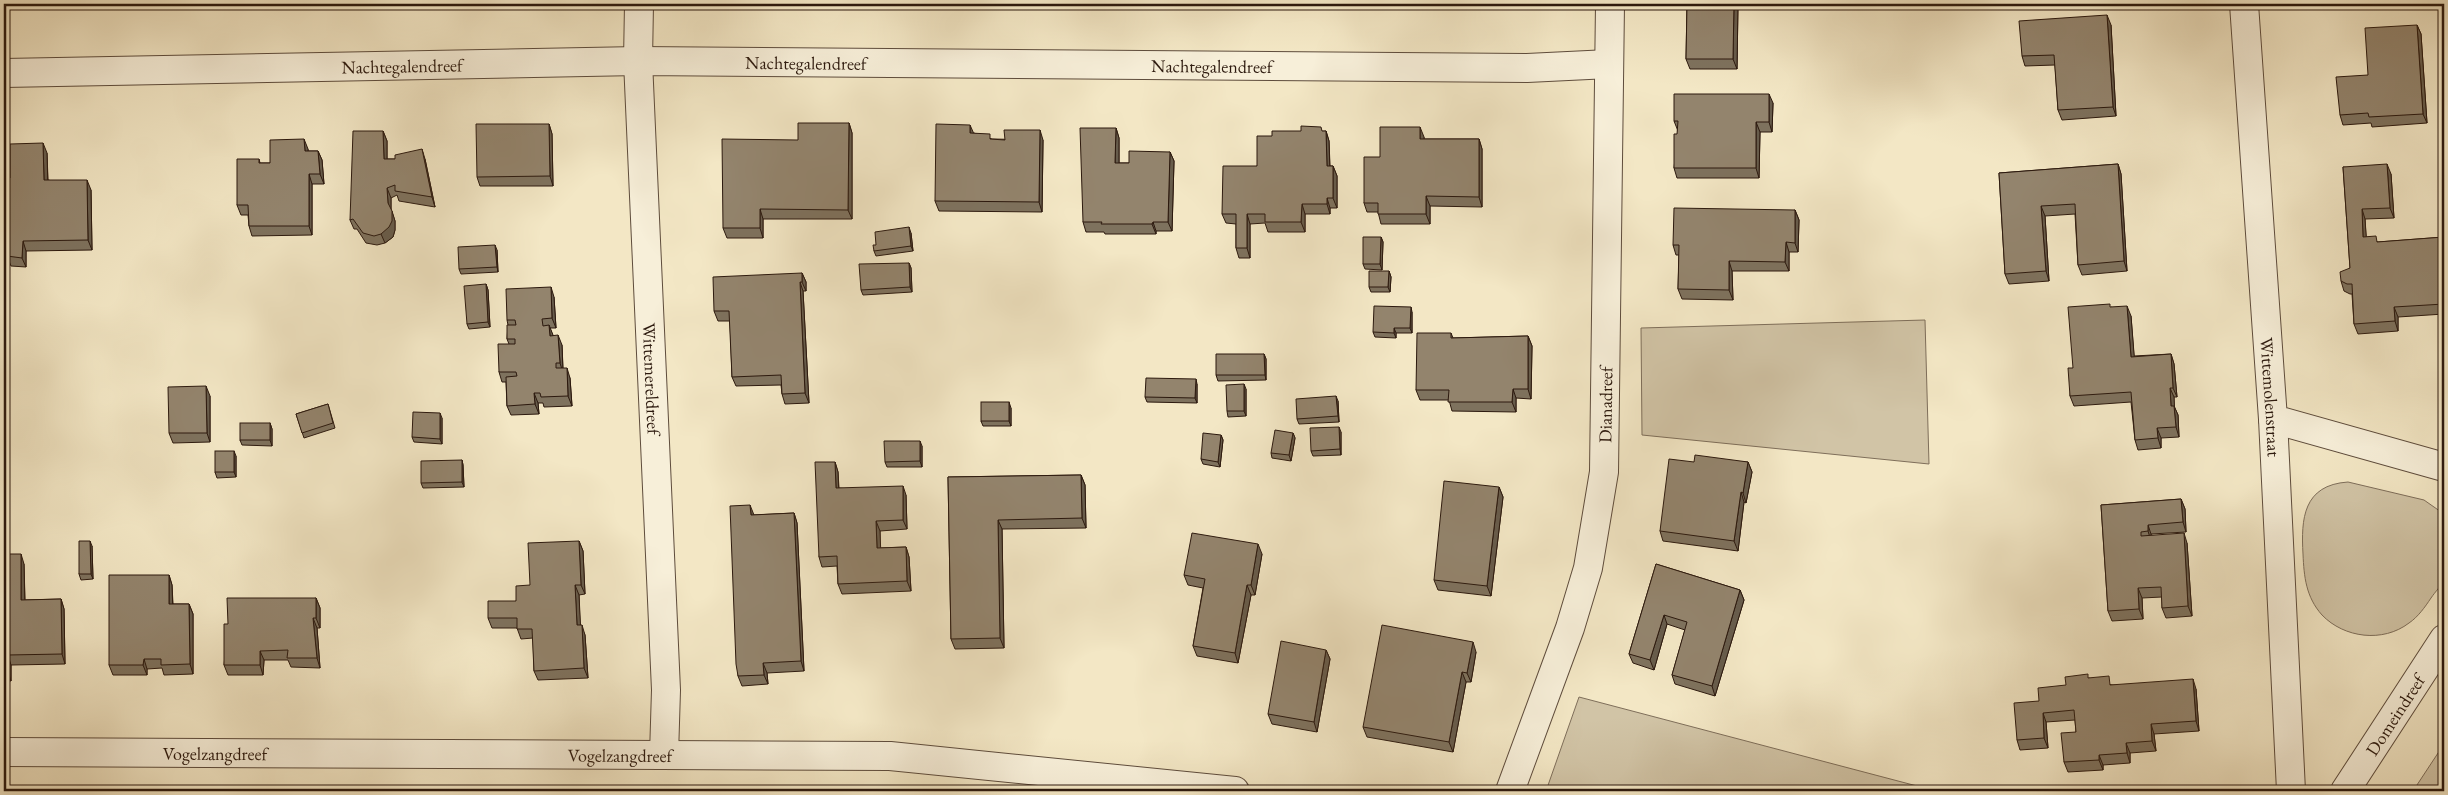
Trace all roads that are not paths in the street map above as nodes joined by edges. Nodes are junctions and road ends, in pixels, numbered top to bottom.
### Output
1 (639, 4) edge
2 (1610, 4) edge
3 (2244, 4) edge
4 (638, 61) junction
5 (1609, 64) junction
6 (4, 73) edge
7 (2273, 420) junction
8 (2444, 467) edge
9 (2444, 639) edge
10 (4, 752) edge
11 (664, 755) junction
12 (1235, 791) edge
13 (1510, 791) edge
14 (2291, 791) edge
15 (2345, 791) edge

1 - 4 street, Wittemereldreef
2 - 5 street, Dianadreef
3 - 7 street, Wittemolenstraat
4 - 5 street, Nachtegalendreef
4 - 6 street, Nachtegalendreef
4 - 11 street, Wittemereldreef
5 - 13 street, Dianadreef
7 - 8 street
7 - 14 street, Wittemolenstraat
9 - 15 street, Domeindreef
10 - 11 street, Vogelzangdreef
11 - 12 street, Vogelzangdreef

